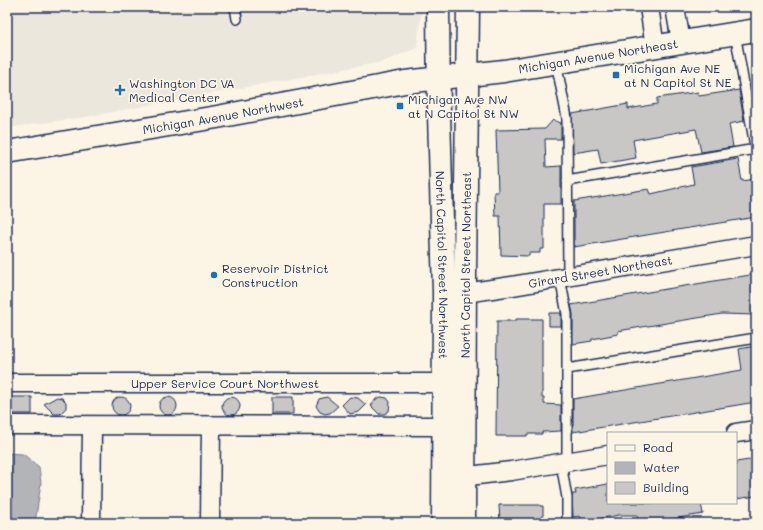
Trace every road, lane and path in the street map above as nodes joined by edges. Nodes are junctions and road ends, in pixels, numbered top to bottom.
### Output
1 (235, 7) edge
2 (438, 7) edge
3 (468, 7) edge
4 (649, 7) edge
5 (675, 7) edge
6 (237, 19) dead end
7 (746, 31) edge
8 (681, 42) junction
9 (655, 47) junction
10 (556, 62) junction
11 (467, 75) junction
12 (439, 78) junction
13 (756, 150) edge
14 (7, 152) edge
15 (567, 181) junction
16 (756, 245) edge
17 (564, 277) junction
18 (455, 292) junction
19 (756, 338) edge
20 (567, 369) junction
21 (444, 383) junction
22 (7, 384) edge
23 (7, 426) edge
24 (92, 426) junction
25 (211, 426) junction
26 (443, 426) junction
27 (756, 430) edge
28 (737, 433) edge
29 (607, 455) edge
30 (564, 462) junction
31 (465, 477) junction
32 (443, 478) junction
33 (91, 523) edge
34 (210, 523) edge
35 (443, 523) edge
36 (464, 523) edge
37 (567, 523) edge

1 - 6 lane
2 - 12 main road, North Capitol Street Northwest
3 - 11 main road, North Capitol Street Northeast
4 - 9 street
5 - 8 street
7 - 8 main road, Michigan Avenue Northeast
7 - 13 lane
8 - 9 main road, Michigan Avenue Northeast
9 - 10 main road, Michigan Avenue Northeast
10 - 11 main road, Michigan Avenue Northeast
10 - 15 lane
11 - 12 main road, Michigan Avenue Northeast
11 - 18 main road, North Capitol Street Northeast
12 - 14 main road, Michigan Avenue Northwest
12 - 18 main road, North Capitol Street Northwest
13 - 15 lane
15 - 17 lane
16 - 17 street, Girard Street Northeast
17 - 18 street, Girard Street Northeast
17 - 20 lane
18 - 21 main road, North Capitol Street Northwest
18 - 31 main road, North Capitol Street Northeast
19 - 20 lane
20 - 30 lane
21 - 22 street, Upper Service Court Northwest
21 - 26 main road, North Capitol Street Northwest
23 - 24 street
24 - 25 street
24 - 33 street
25 - 26 street
25 - 34 street
26 - 32 main road, North Capitol Street Northwest
27 - 28 street
29 - 30 street
30 - 31 street
30 - 37 lane
31 - 32 street
31 - 36 main road, North Capitol Street Northeast
32 - 35 main road, North Capitol Street Northwest

